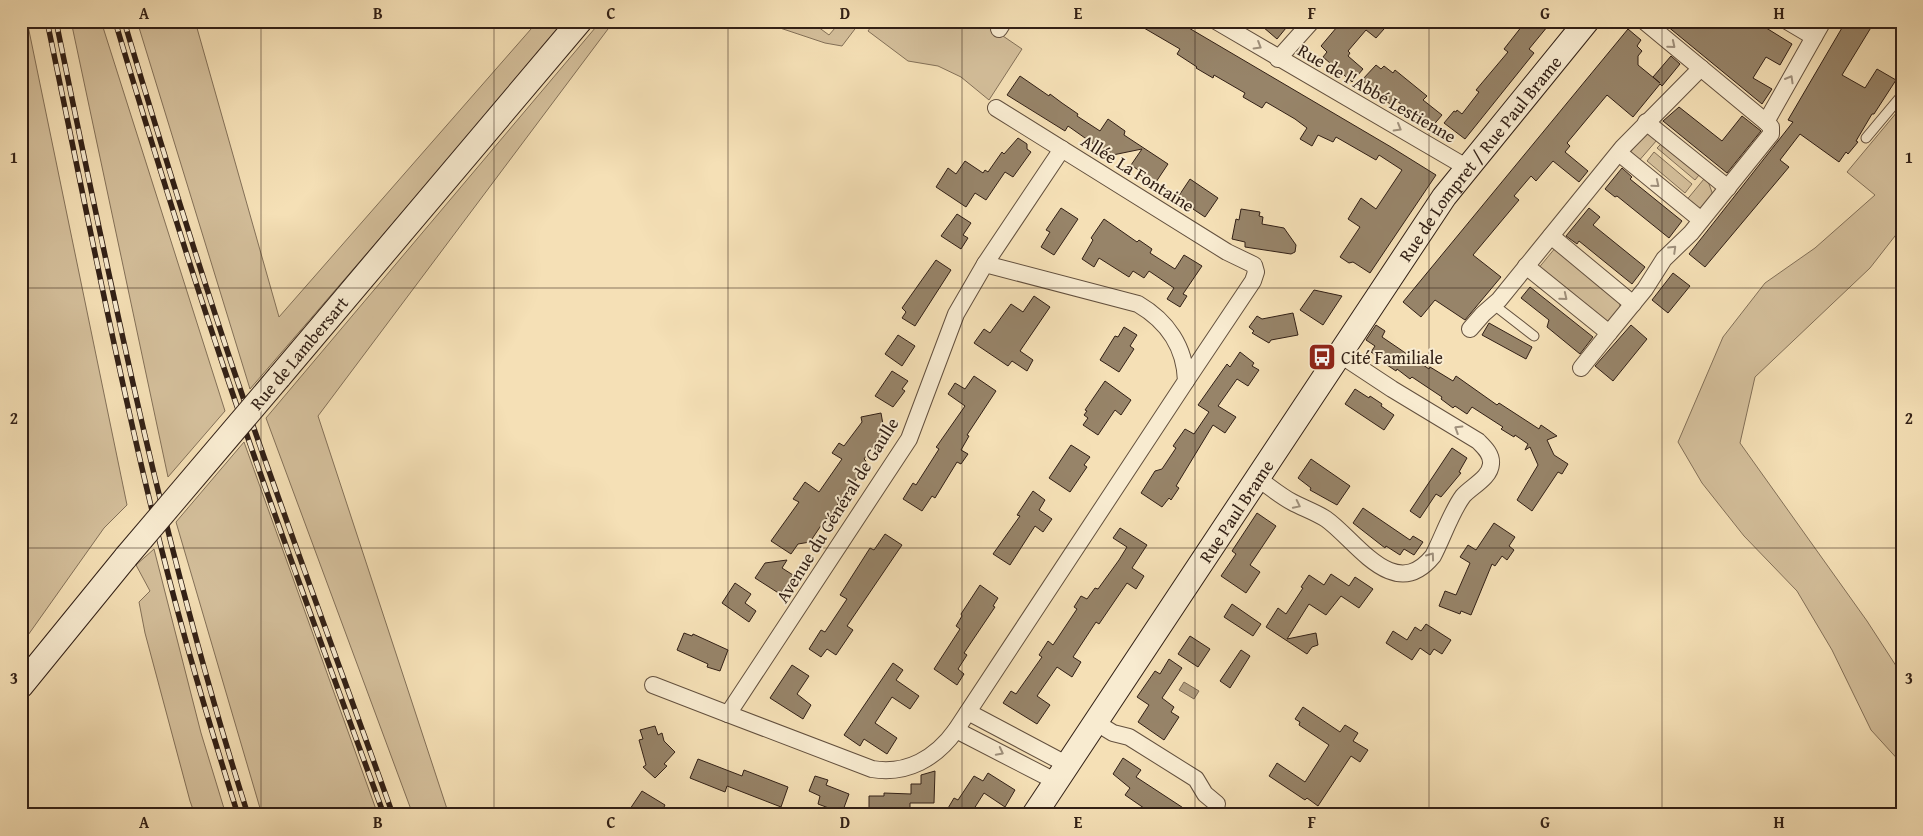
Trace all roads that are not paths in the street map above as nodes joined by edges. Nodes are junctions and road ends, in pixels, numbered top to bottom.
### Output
1 (580, 21) edge
2 (1216, 21) edge
3 (1312, 21) edge
4 (1587, 21) edge
5 (1644, 21) edge
6 (1787, 21) edge
7 (1823, 21) edge
8 (1814, 37) junction
9 (1278, 59) junction
10 (1701, 68) junction
11 (1902, 95) edge
12 (996, 108) dead end
13 (1646, 122) junction
14 (1766, 122) junction
15 (1866, 138) dead end
16 (1062, 149) junction
17 (1619, 153) junction
18 (1466, 167) junction
19 (1728, 188) junction
20 (1701, 220) junction
21 (1551, 236) junction
22 (985, 264) junction
23 (1526, 266) junction
24 (1376, 298) joint
25 (1633, 304) junction
26 (1494, 305) junction
27 (1470, 328) dead end
28 (1609, 333) junction
29 (1534, 336) dead end
30 (1339, 354) junction
31 (1581, 368) dead end
32 (1186, 381) junction
33 (1257, 478) junction
34 (653, 685) dead end
35 (21, 686) edge
36 (968, 712) junction
37 (728, 714) junction
38 (1095, 722) junction
39 (956, 730) junction
40 (1061, 773) junction
41 (1217, 804) dead end
42 (1034, 815) edge

1 - 35 street, Rue de Lambersart, bridge
2 -> 9 street, Rue de l'Abbé Lestienne
3 - 9 street
4 - 18 street, Rue de Lompret / Rue Paul Brame
5 -> 10 street
6 - 8 street
7 - 8 street
14 -> 8 street
9 -> 18 street, Rue de l'Abbé Lestienne
10 - 13 street
10 - 14 street
11 - 15 lane
12 - 16 street, Allée La Fontaine
13 - 17 street
13 - 19 street
14 - 19 street
16 - 22 street, Avenue du Général de Gaulle
16 - 32 street, Allée La Fontaine
17 -> 20 street
17 - 21 street
18 - 24 street, Rue de Lompret / Rue Paul Brame
19 - 20 street
25 -> 20 street
21 - 23 street
21 - 25 street
22 - 32 street
22 - 37 street, Avenue du Général de Gaulle
23 - 26 street
23 -> 28 street
24 - 30 street, Rue Paul Brame
25 - 28 street
26 - 27 street
26 - 29 lane
28 - 31 street
30 - 33 street, Rue Paul Brame
33 -> 30 street
32 - 36 street
33 - 38 street, Rue Paul Brame
34 - 37 street
36 - 39 street
36 - 40 street
37 - 39 street
38 - 40 street, Rue Paul Brame
38 - 41 street
39 -> 40 street
40 - 42 street, Rue Paul Brame

